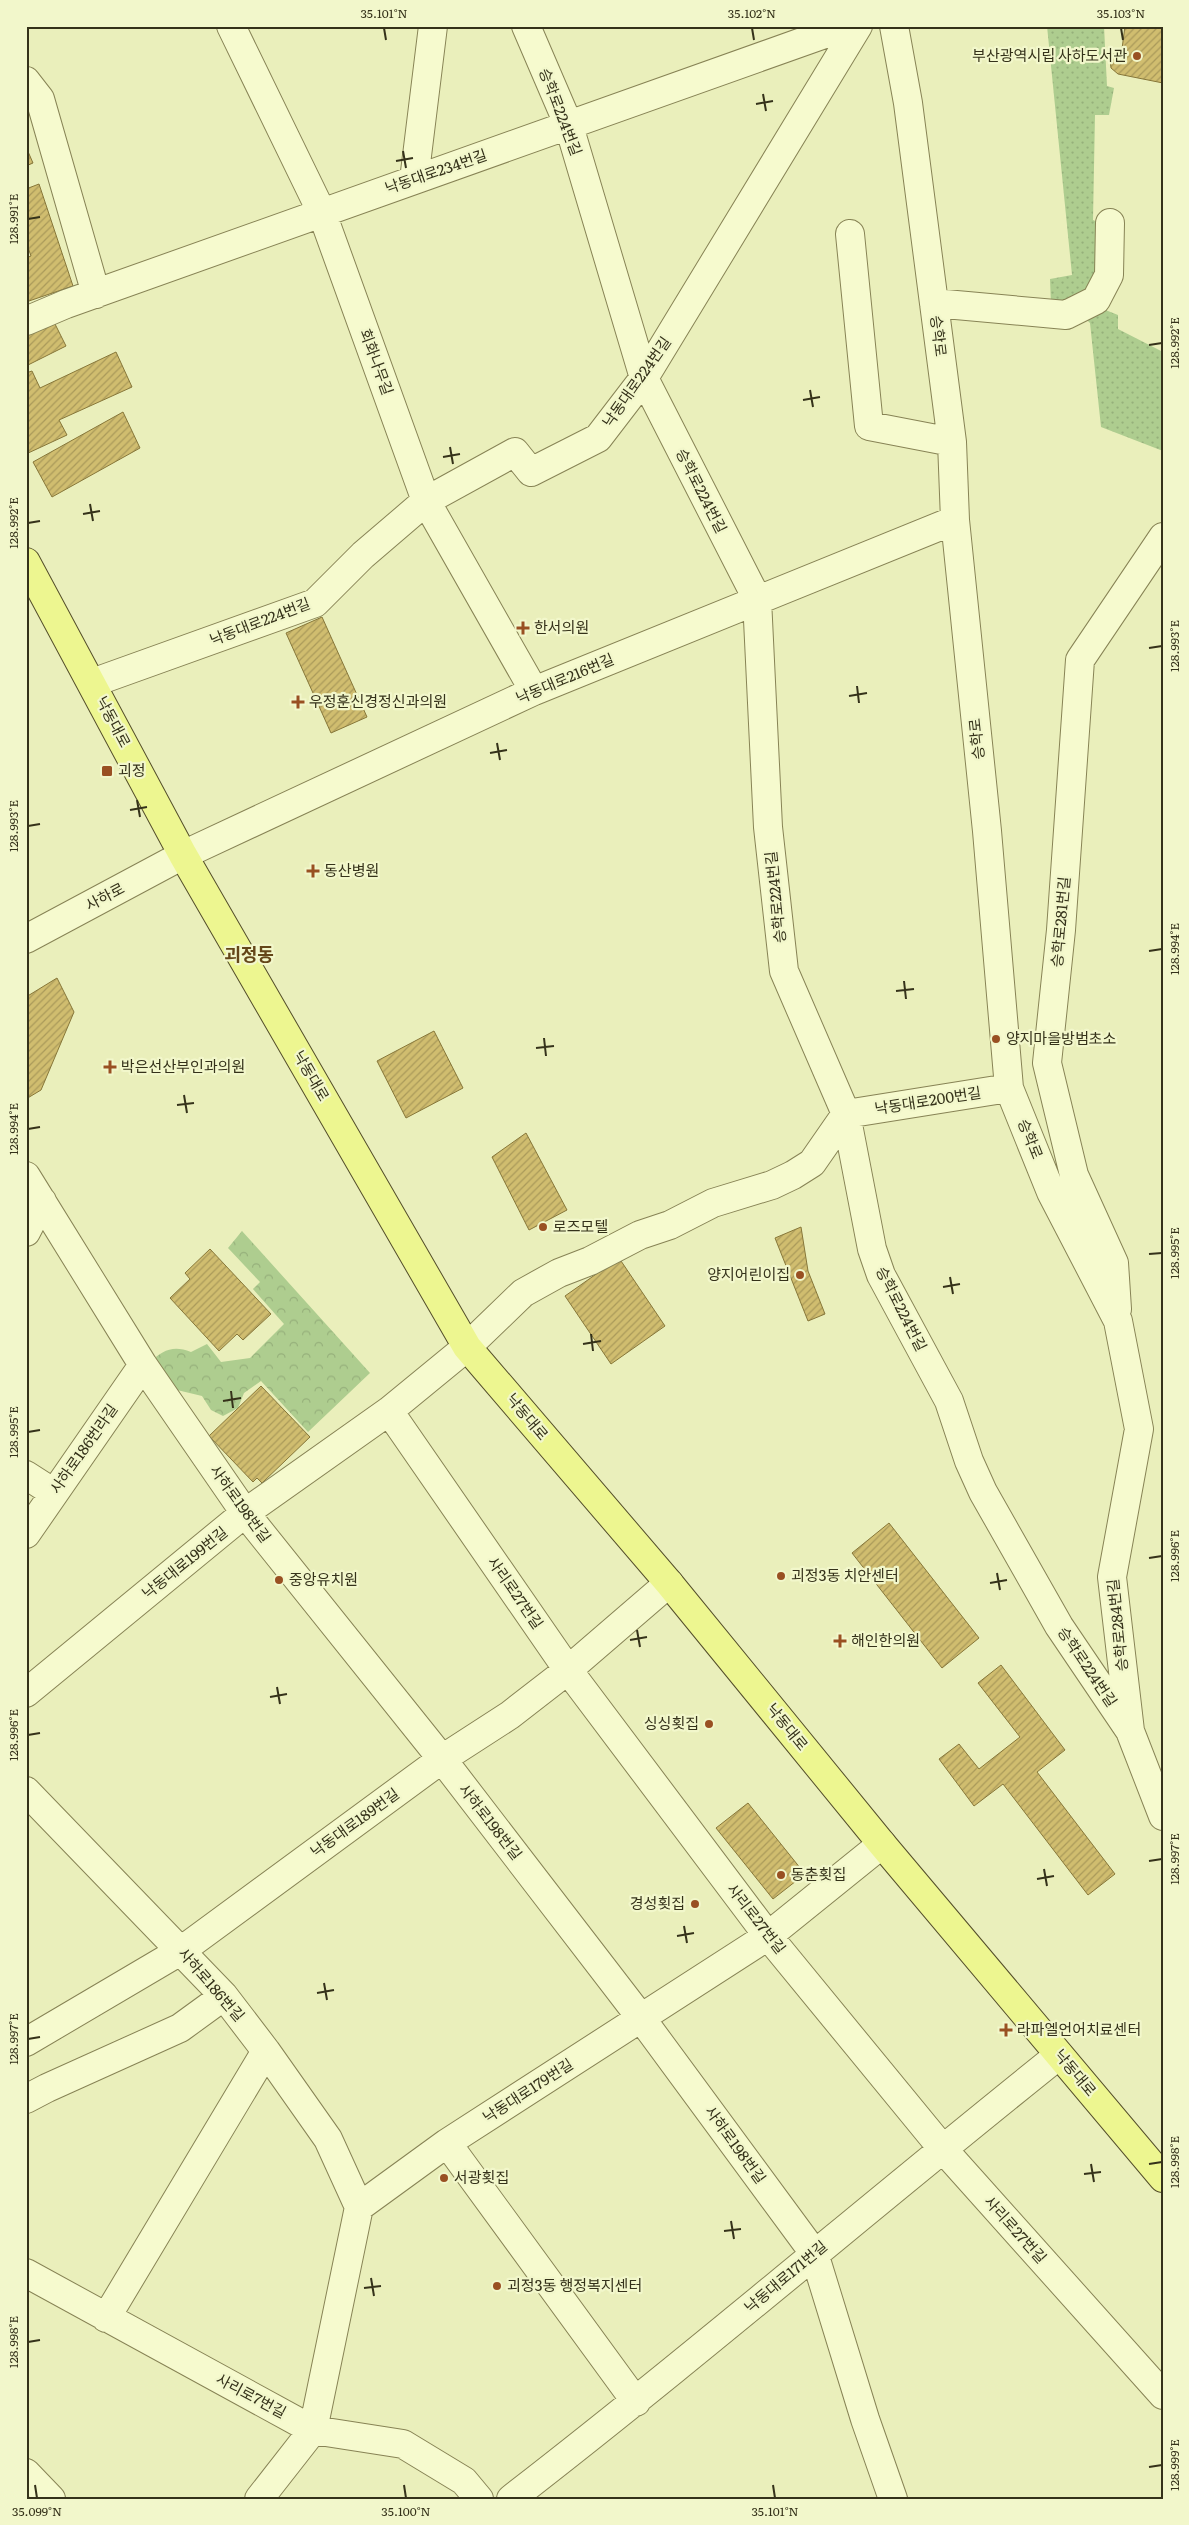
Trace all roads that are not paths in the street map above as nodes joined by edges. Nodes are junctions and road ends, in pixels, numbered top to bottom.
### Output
1 (232, 26) edge
2 (433, 26) edge
3 (526, 26) edge
4 (847, 26) edge
5 (858, 26) edge
6 (894, 26) edge
7 (26, 81) edge
8 (568, 126) junction
9 (414, 180) junction
10 (322, 213) junction
11 (1110, 223) dead end
12 (850, 234) dead end
13 (96, 294) junction
14 (934, 303) junction
15 (26, 321) edge
16 (644, 378) junction
17 (952, 442) junction
18 (426, 501) junction
19 (955, 520) junction
20 (1163, 537) edge
21 (26, 562) edge
22 (757, 599) junction
23 (92, 683) junction
24 (534, 691) junction
25 (183, 855) junction
26 (26, 939) edge
27 (1009, 1088) junction
28 (846, 1114) junction
29 (26, 1176) edge
30 (42, 1201) junction
31 (26, 1232) edge
32 (1118, 1321) junction
33 (467, 1347) junction
34 (143, 1365) junction
35 (389, 1411) junction
36 (1139, 1429) joint
37 (26, 1475) edge
38 (54, 1494) junction
39 (245, 1513) junction
40 (26, 1534) edge
41 (669, 1583) junction
42 (568, 1670) junction
43 (26, 1693) edge
44 (1130, 1731) junction
45 (442, 1760) junction
46 (26, 1791) edge
47 (1163, 1816) edge
48 (882, 1844) junction
49 (768, 1936) junction
50 (182, 1950) junction
51 (224, 1996) junction
52 (641, 2018) junction
53 (26, 2042) edge
54 (266, 2051) junction
55 (1059, 2055) junction
56 (26, 2099) edge
57 (447, 2143) junction
58 (942, 2148) junction
59 (1161, 2173) edge
60 (359, 2207) junction
61 (814, 2254) junction
62 (26, 2273) edge
63 (106, 2318) junction
64 (1163, 2396) edge
65 (636, 2402) junction
66 (313, 2430) junction
67 (26, 2473) edge
68 (51, 2499) edge
69 (259, 2499) edge
70 (479, 2499) edge
71 (511, 2499) edge
72 (893, 2499) edge

1 - 10 street, 회화나무길
2 - 9 street
3 - 8 street, 승학로224번길
4 - 8 street, 낙동대로234번길
5 - 16 street, 낙동대로224번길
6 - 14 street, 승학로
7 - 13 street
8 - 9 street, 낙동대로234번길
8 - 16 street, 승학로224번길
9 - 10 street, 낙동대로234번길
10 - 13 street, 낙동대로234번길
10 - 18 street, 회화나무길
11 - 14 street
12 - 17 street
13 - 15 street, 낙동대로234번길
14 - 17 street, 승학로
16 - 18 street, 낙동대로224번길
16 - 22 street, 승학로224번길
17 - 19 street, 승학로
18 - 23 street, 낙동대로224번길
18 - 24 street, 회화나무길
19 - 22 street, 낙동대로216번길
19 - 27 street, 승학로
20 - 32 street, 승학로281번길
21 - 23 main road, 낙동대로
22 - 24 street, 낙동대로216번길
22 - 28 street, 승학로224번길
23 - 25 main road, 낙동대로
24 - 25 street, 낙동대로216번길
25 - 26 street, 사하로
25 - 33 main road, 낙동대로
27 - 28 street, 낙동대로200번길
27 - 32 street, 승학로
28 - 33 street, 낙동대로199번길
28 - 44 street, 승학로224번길
29 - 30 street, 사하로198번길
30 - 31 street
30 - 34 street, 사하로198번길
32 - 36 street, 승학로
33 - 35 street, 낙동대로199번길
33 - 41 main road, 낙동대로
34 - 38 street, 사하로186번라길
34 - 39 street, 사하로198번길
35 - 39 street, 낙동대로199번길
35 - 42 street, 사리로27번길
36 - 44 street, 승학로284번길
37 - 38 street
38 - 40 street, 사하로186번라길
39 - 43 street, 낙동대로199번길
39 - 45 street, 사하로198번길
41 - 42 street, 낙동대로189번길
41 - 48 main road, 낙동대로
42 - 45 street, 낙동대로189번길
42 - 49 street, 사리로27번길
44 - 47 street, 승학로284번길
45 - 50 street, 낙동대로189번길
45 - 52 street, 사하로198번길
46 - 50 street, 사하로186번길
48 - 49 street, 낙동대로179번길
48 - 55 main road, 낙동대로
49 - 52 street, 낙동대로179번길
49 - 58 street, 사리로27번길
50 - 51 street, 사하로186번길
50 - 53 street, 낙동대로189번길
51 - 54 street, 사하로186번길
51 - 56 street
52 - 57 street, 낙동대로179번길
52 - 61 street, 사하로198번길
54 - 60 street, 사하로186번길
54 - 63 street
55 - 58 street, 낙동대로171번길
55 - 59 main road, 낙동대로
57 - 60 street, 낙동대로179번길
57 - 65 street
58 - 61 street, 낙동대로171번길
58 - 64 street, 사리로27번길
60 - 66 street
61 - 65 street, 낙동대로171번길
61 - 72 street, 사하로198번길
62 - 63 street, 사리로7번길
63 - 66 street, 사리로7번길
65 - 71 street, 낙동대로171번길
66 - 69 street
66 - 70 street, 사리로7번길
67 - 68 street

